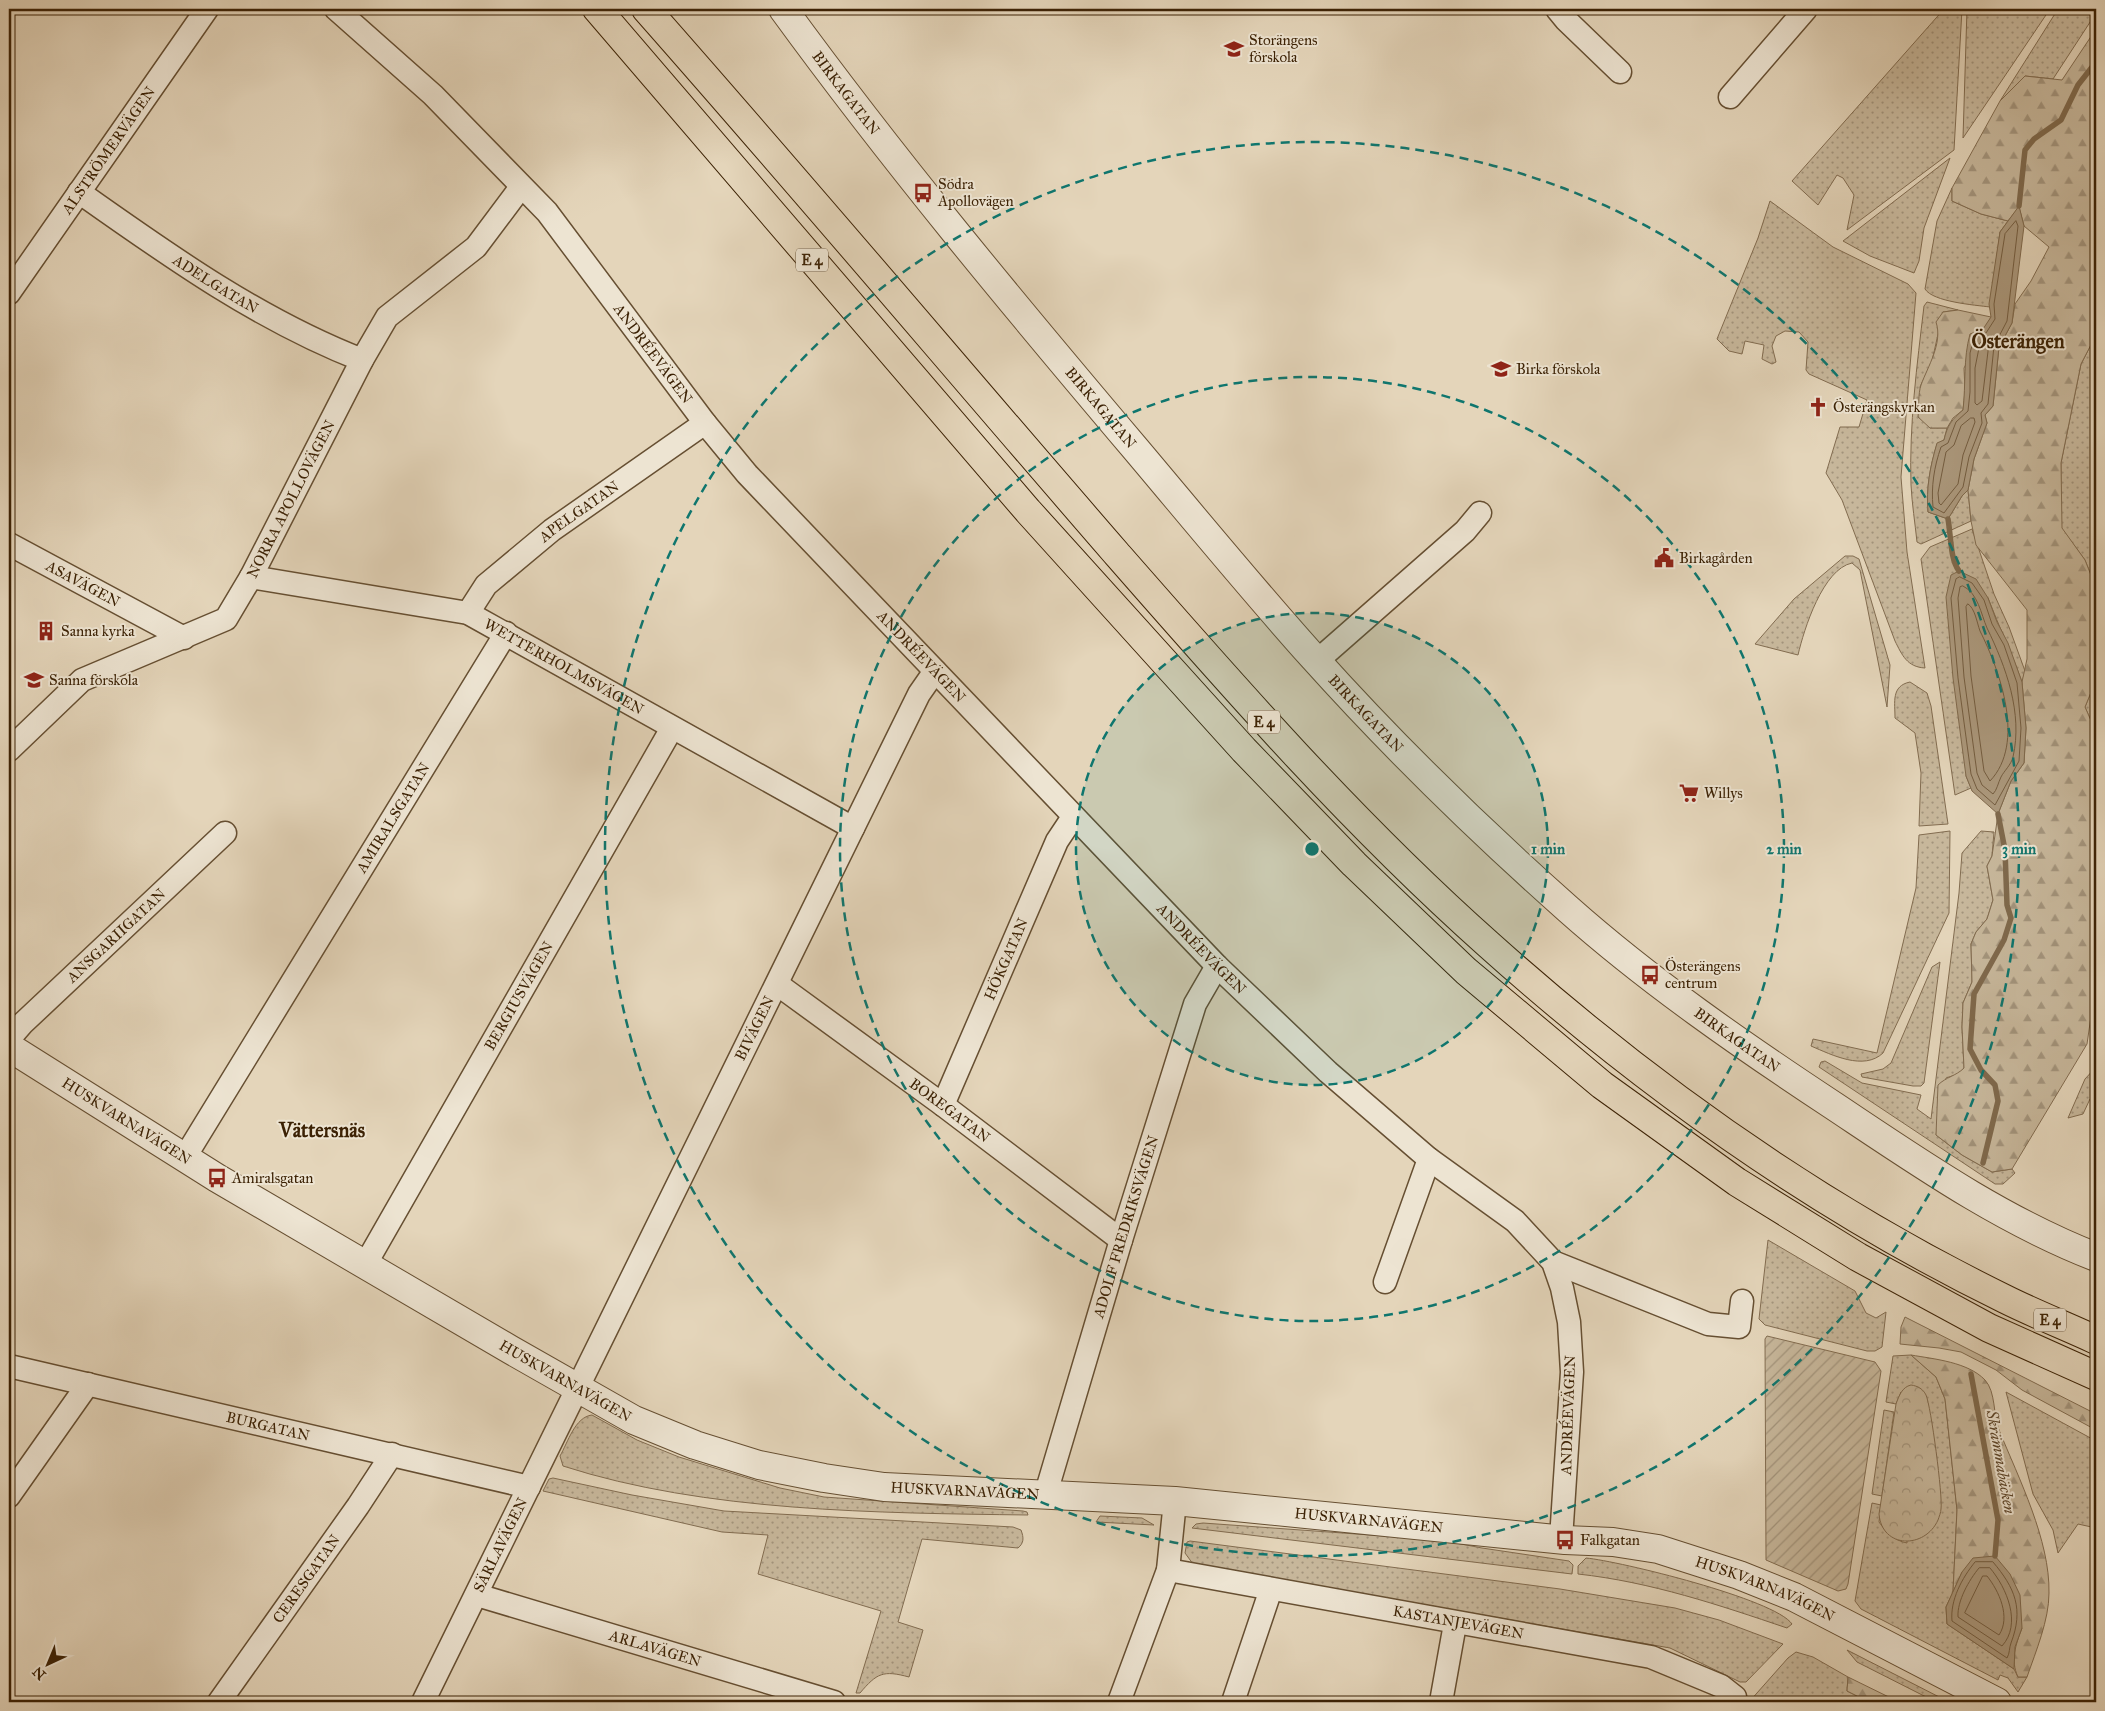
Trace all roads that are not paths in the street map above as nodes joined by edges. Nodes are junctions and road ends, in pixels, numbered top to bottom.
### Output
1 (207, 9) edge
2 (336, 9) edge
3 (597, 9) edge
4 (646, 9) edge
5 (783, 9) edge
6 (1557, 9) edge
7 (1806, 9) edge
8 (1620, 72) dead end
9 (1730, 97) dead end
10 (521, 187) junction
11 (78, 192) junction
12 (9, 293) edge
13 (362, 360) junction
14 (705, 423) junction
15 (1480, 513) dead end
16 (9, 544) edge
17 (251, 577) junction
18 (468, 613) junction
19 (506, 633) junction
20 (184, 638) junction
21 (1317, 661) junction
22 (934, 671) junction
23 (672, 728) junction
24 (9, 750) edge
25 (1073, 817) junction
26 (853, 828) junction
27 (225, 833) dead end
28 (1217, 966) junction
29 (777, 984) junction
30 (9, 1039) edge
31 (9, 1047) edge
32 (943, 1105) junction
33 (185, 1157) junction
34 (1428, 1159) junction
35 (1121, 1240) junction
36 (2096, 1257) edge
37 (1553, 1262) junction
38 (365, 1264) junction
39 (1385, 1282) dead end
40 (1742, 1301) dead end
41 (2096, 1340) edge
42 (9, 1366) edge
43 (2096, 1376) edge
44 (88, 1384) junction
45 (577, 1387) junction
46 (392, 1454) junction
47 (529, 1487) junction
48 (1046, 1494) junction
49 (9, 1496) edge
50 (1176, 1501) junction
51 (1562, 1539) junction
52 (1168, 1570) junction
53 (1271, 1589) junction
54 (477, 1596) junction
55 (1455, 1624) junction
56 (219, 1702) edge
57 (423, 1702) edge
58 (834, 1702) edge
59 (1119, 1702) edge
60 (1233, 1702) edge
61 (1441, 1702) edge
62 (1731, 1702) edge
63 (1997, 1702) edge

1 - 11 street, ALSTRÖMERVÄGEN
2 - 10 street, ANDRÉEVÄGEN
3 - 43 highway, E 4
4 - 41 highway, E 4
5 - 21 street, BIRKAGATAN
6 - 8 street
7 - 9 street
10 - 13 street, NORRA APOLLOVÄGEN
10 - 14 street, ANDRÉEVÄGEN
11 - 12 street, ALSTRÖMERVÄGEN
11 - 13 street, ADELGATAN
13 - 17 street, NORRA APOLLOVÄGEN
14 - 18 street, APELGATAN
14 - 22 street, ANDRÉEVÄGEN
15 - 21 street
16 - 20 street, ASAVÄGEN
17 - 18 street, WETTERHOLMSVÄGEN
17 - 20 street, NORRA APOLLOVÄGEN
18 - 19 street, WETTERHOLMSVÄGEN
19 - 23 street, WETTERHOLMSVÄGEN
19 - 33 street, AMIRALSGATAN
20 - 24 street, NORRA APOLLOVÄGEN
21 - 36 street, BIRKAGATAN
22 - 25 street, ANDRÉEVÄGEN
22 - 26 street, BIVÄGEN
23 - 26 street, WETTERHOLMSVÄGEN
23 - 38 street, BERGIUSVÄGEN
25 - 28 street, ANDRÉEVÄGEN
25 - 32 street, HÖKGATAN
26 - 29 street, BIVÄGEN
27 - 30 street, ANSGARIIGATAN
28 - 34 street, ANDRÉEVÄGEN
28 - 35 street, ADOLF FREDRIKSVÄGEN
29 - 32 street, BOREGATAN
29 - 45 street, BIVÄGEN
31 - 33 street, HUSKVARNAVÄGEN
32 - 35 street, BOREGATAN
33 - 38 street, HUSKVARNAVÄGEN
34 - 37 street, ANDRÉEVÄGEN
34 - 39 street
35 - 48 street, ADOLF FREDRIKSVÄGEN
37 - 40 street, ANDRÉEVÄGEN
37 - 51 street, ANDRÉEVÄGEN
38 - 45 street, HUSKVARNAVÄGEN
42 - 44 street, BURGATAN
44 - 46 street, BURGATAN
44 - 49 street
45 - 47 street, SÄRLAVÄGEN
45 - 48 street, HUSKVARNAVÄGEN
46 - 47 street, BURGATAN
46 - 56 street, CERESGATAN
47 - 54 street, SÄRLAVÄGEN
48 - 50 street, HUSKVARNAVÄGEN
50 - 51 street, HUSKVARNAVÄGEN
50 - 52 street
51 - 63 street, HUSKVARNAVÄGEN
52 - 53 street, KASTANJEVÄGEN
52 - 59 street
53 - 55 street, KASTANJEVÄGEN
53 - 60 street
54 - 57 street, SÄRLAVÄGEN
54 - 58 street, ARLAVÄGEN
55 - 61 street
55 - 62 street, KASTANJEVÄGEN

